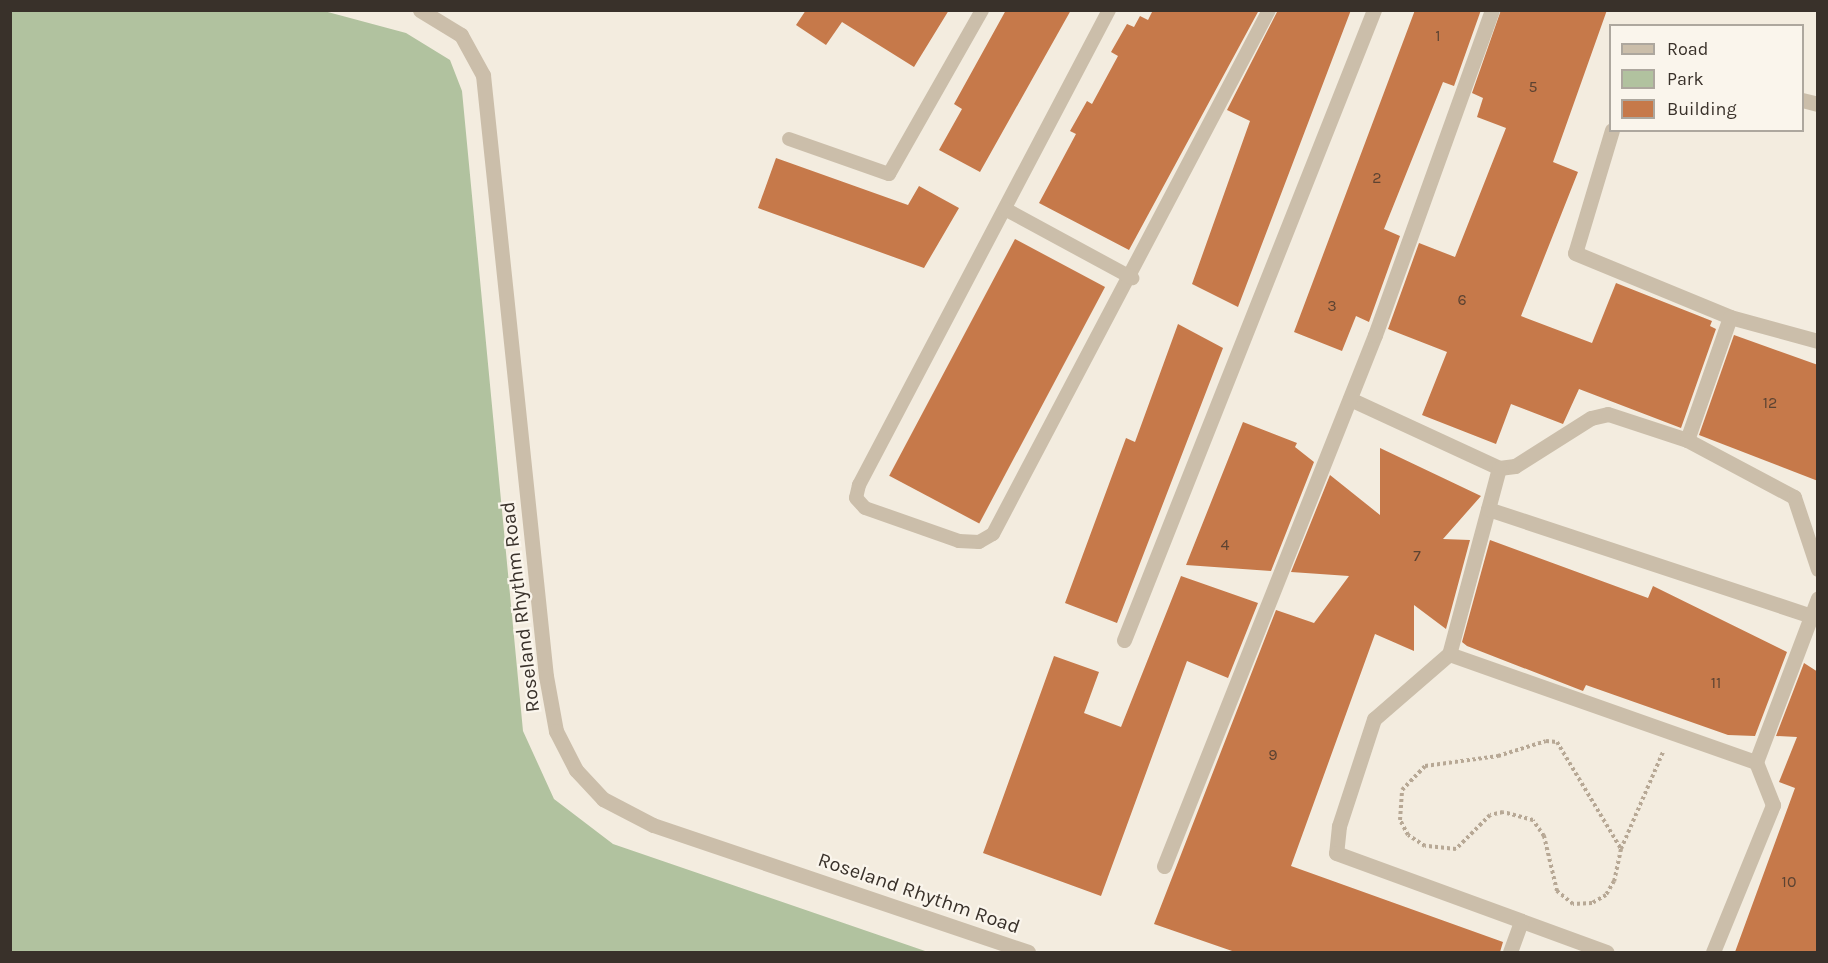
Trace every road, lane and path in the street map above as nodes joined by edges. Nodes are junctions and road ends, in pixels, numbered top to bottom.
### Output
1 (420, 10) edge
2 (982, 10) edge
3 (1110, 10) edge
4 (1269, 10) edge
5 (1374, 10) edge
6 (1492, 10) edge
7 (1611, 132) edge
8 (789, 139) dead end
9 (1005, 209) junction
10 (1132, 278) junction
11 (1730, 317) junction
12 (1818, 341) edge
13 (1350, 399) junction
14 (1688, 440) junction
15 (1499, 468) junction
16 (1488, 509) junction
17 (1818, 569) edge
18 (1818, 598) edge
19 (1808, 615) junction
20 (1124, 640) dead end
21 (1449, 654) junction
22 (1672, 732) junction
23 (1756, 762) junction
24 (1621, 849) junction
25 (1164, 866) dead end
26 (1521, 921) junction
27 (1028, 952) edge
28 (1510, 952) edge
29 (1606, 952) edge
30 (1713, 952) edge

1 - 27 street, Roseland Rhythm Road
2 - 8 lane
3 - 9 lane
4 - 10 lane
5 - 20 street
6 - 13 street
7 - 11 street
9 - 10 lane
9 - 10 lane
11 - 12 street
11 - 14 street
13 - 15 street
13 - 25 street
14 - 15 street
14 - 17 street
15 - 16 street
16 - 19 street
16 - 21 street
18 - 19 street
19 - 23 street
21 - 22 street
21 - 26 street
22 - 23 street
22 - 24 path
23 - 30 street
24 - 24 path
26 - 28 street
26 - 29 street

